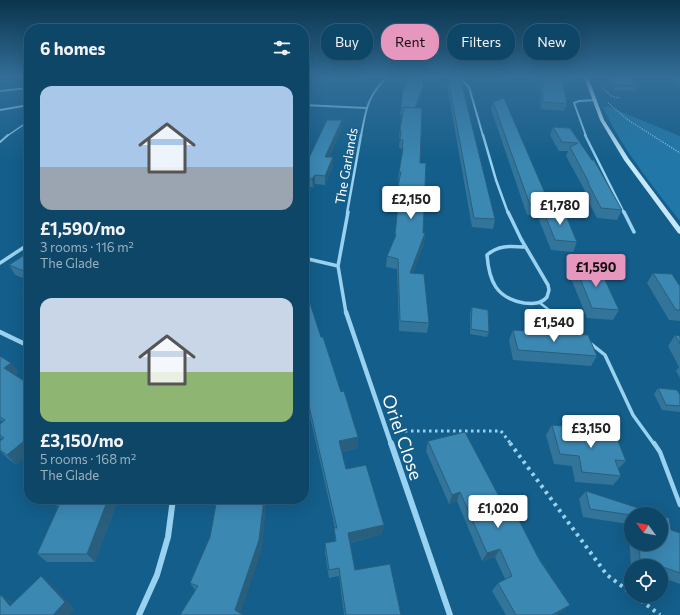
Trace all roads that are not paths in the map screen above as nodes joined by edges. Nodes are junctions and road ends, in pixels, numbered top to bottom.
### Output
1 (24, 106) edge
2 (318, 106) edge
3 (475, 106) edge
4 (575, 106) edge
5 (598, 106) edge
6 (366, 108) joint
7 (0, 110) edge
8 (24, 124) edge
9 (0, 142) edge
10 (634, 232) dead end
11 (680, 232) edge
12 (24, 247) edge
13 (524, 247) junction
14 (309, 260) edge
15 (0, 263) edge
16 (338, 266) junction
17 (540, 303) junction
18 (0, 332) edge
19 (24, 344) edge
20 (172, 504) edge
21 (680, 505) edge
22 (139, 615) edge
23 (450, 615) edge

1 - 7 street
2 - 6 street
3 - 13 street
4 - 10 street
5 - 11 main road
6 - 16 street, The Garlands
8 - 9 lane
12 - 15 street
13 - 17 street
13 - 17 street
14 - 16 street
16 - 23 street, Oriel Close
17 - 21 lane
18 - 19 street
20 - 22 street

